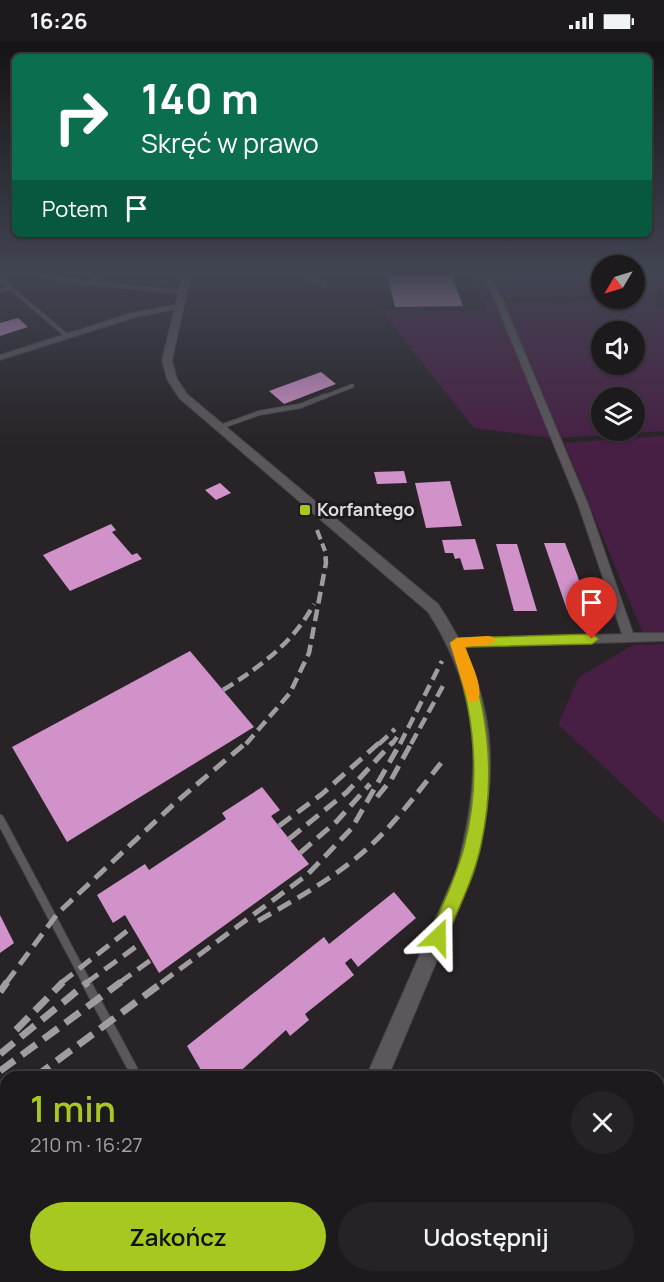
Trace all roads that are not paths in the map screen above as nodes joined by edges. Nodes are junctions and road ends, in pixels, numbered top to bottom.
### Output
1 (62, 332) edge
2 (80, 332) edge
3 (174, 332) edge
4 (512, 332) edge
5 (67, 336) junction
6 (0, 358) edge
7 (352, 386) dead end
8 (220, 427) junction
9 (664, 637) edge
10 (629, 638) junction
11 (457, 643) junction
12 (0, 819) edge
13 (134, 1071) edge
14 (380, 1071) edge

1 - 5 lane
2 - 5 street
3 - 8 street
4 - 10 street
5 - 6 street
7 - 8 lane
8 - 11 street
9 - 10 street
10 - 11 street
11 - 14 street
12 - 13 lane

